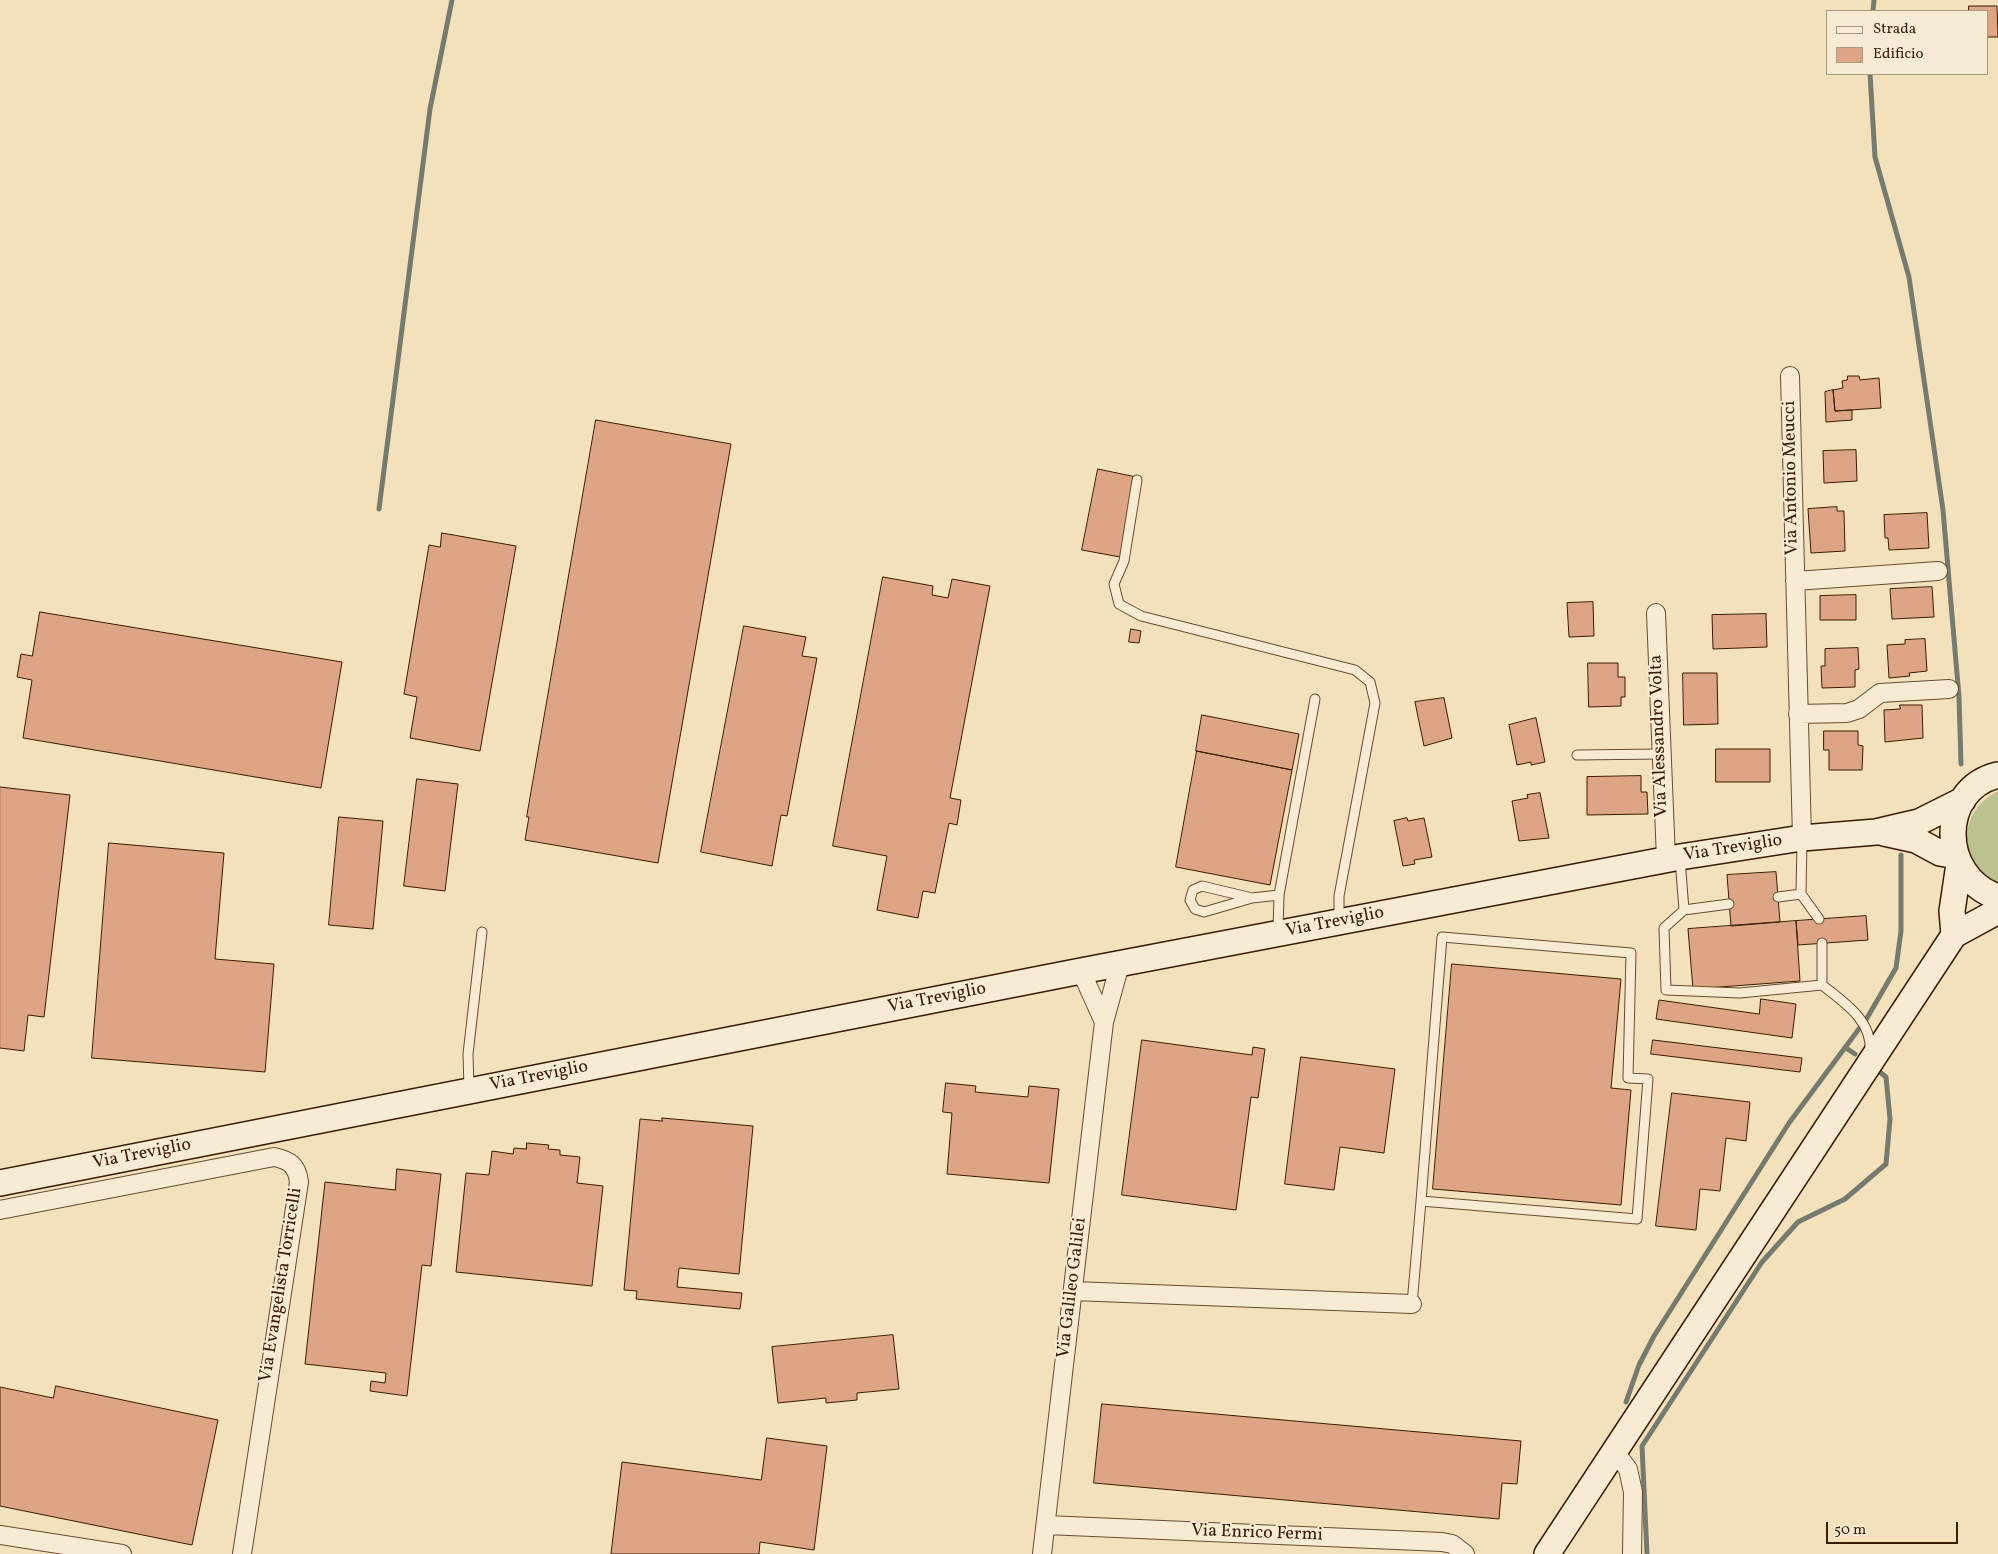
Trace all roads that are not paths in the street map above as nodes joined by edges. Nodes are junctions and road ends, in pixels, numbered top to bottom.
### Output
1 (1790, 376) dead end
2 (1137, 480) dead end
3 (1938, 571) dead end
4 (1795, 581) junction
5 (1656, 612) dead end
6 (1949, 689) dead end
7 (1315, 699) dead end
8 (1798, 714) junction
9 (1661, 754) junction
10 (1577, 755) dead end
11 (1998, 775) edge
12 (1963, 800) junction
13 (1876, 832) junction
14 (1802, 838) junction
15 (1673, 858) junction
16 (1957, 860) junction
17 (1801, 894) junction
18 (1279, 895) junction
19 (1998, 896) edge
20 (1778, 897) dead end
21 (1252, 898) junction
22 (1729, 904) dead end
23 (1684, 910) junction
24 (1998, 911) edge
25 (1819, 919) dead end
26 (1339, 922) junction
27 (482, 932) dead end
28 (1278, 934) junction
29 (1954, 935) junction
30 (1822, 943) dead end
31 (1120, 964) junction
32 (1081, 971) junction
33 (1822, 985) junction
34 (1104, 1022) junction
35 (1869, 1061) junction
36 (469, 1091) junction
37 (0, 1183) edge
38 (1421, 1201) junction
39 (0, 1210) edge
40 (1073, 1291) junction
41 (1412, 1304) joint
42 (1615, 1452) junction
43 (1046, 1525) junction
44 (0, 1535) edge
45 (122, 1554) edge
46 (242, 1554) edge
47 (1042, 1554) edge
48 (1465, 1554) edge
49 (1547, 1554) edge
50 (1632, 1554) edge

1 - 4 street, Via Antonio Meucci
2 - 26 lane
3 - 4 street, Via Antonio Meucci
4 - 8 street, Via Antonio Meucci
5 - 9 street, Via Alessandro Volta
6 - 8 street
7 - 18 lane
8 - 14 street, Via Antonio Meucci
9 - 10 lane
9 - 15 street, Via Alessandro Volta
11 - 12 street
12 - 13 street, Via Treviglio
12 - 16 street
13 - 14 street, Via Treviglio
13 - 16 street, Via Treviglio
14 - 15 street, Via Treviglio
14 - 17 lane
15 - 23 lane
15 - 26 street, Via Treviglio
16 - 19 street
16 - 29 street
17 - 20 lane
17 - 25 lane
18 - 21 lane
18 - 28 lane
21 - 21 lane
22 - 23 lane
23 - 33 lane
24 - 29 street
26 - 28 street, Via Treviglio
27 - 36 lane
28 - 31 street, Via Treviglio
29 - 35 street
30 - 33 lane
31 - 32 street, Via Treviglio
31 - 34 street, Via Galileo Galilei
32 - 34 street
32 - 36 street, Via Treviglio
33 - 35 lane
34 - 40 street, Via Galileo Galilei
35 - 42 street
36 - 37 street, Via Treviglio
38 - 38 lane
38 - 41 lane
39 - 46 street, Via Evangelista Torricelli
40 - 41 street
40 - 43 street, Via Galileo Galilei
42 - 49 street
42 - 50 street
43 - 47 street, Via Galileo Galilei
43 - 48 street, Via Enrico Fermi
44 - 45 street

